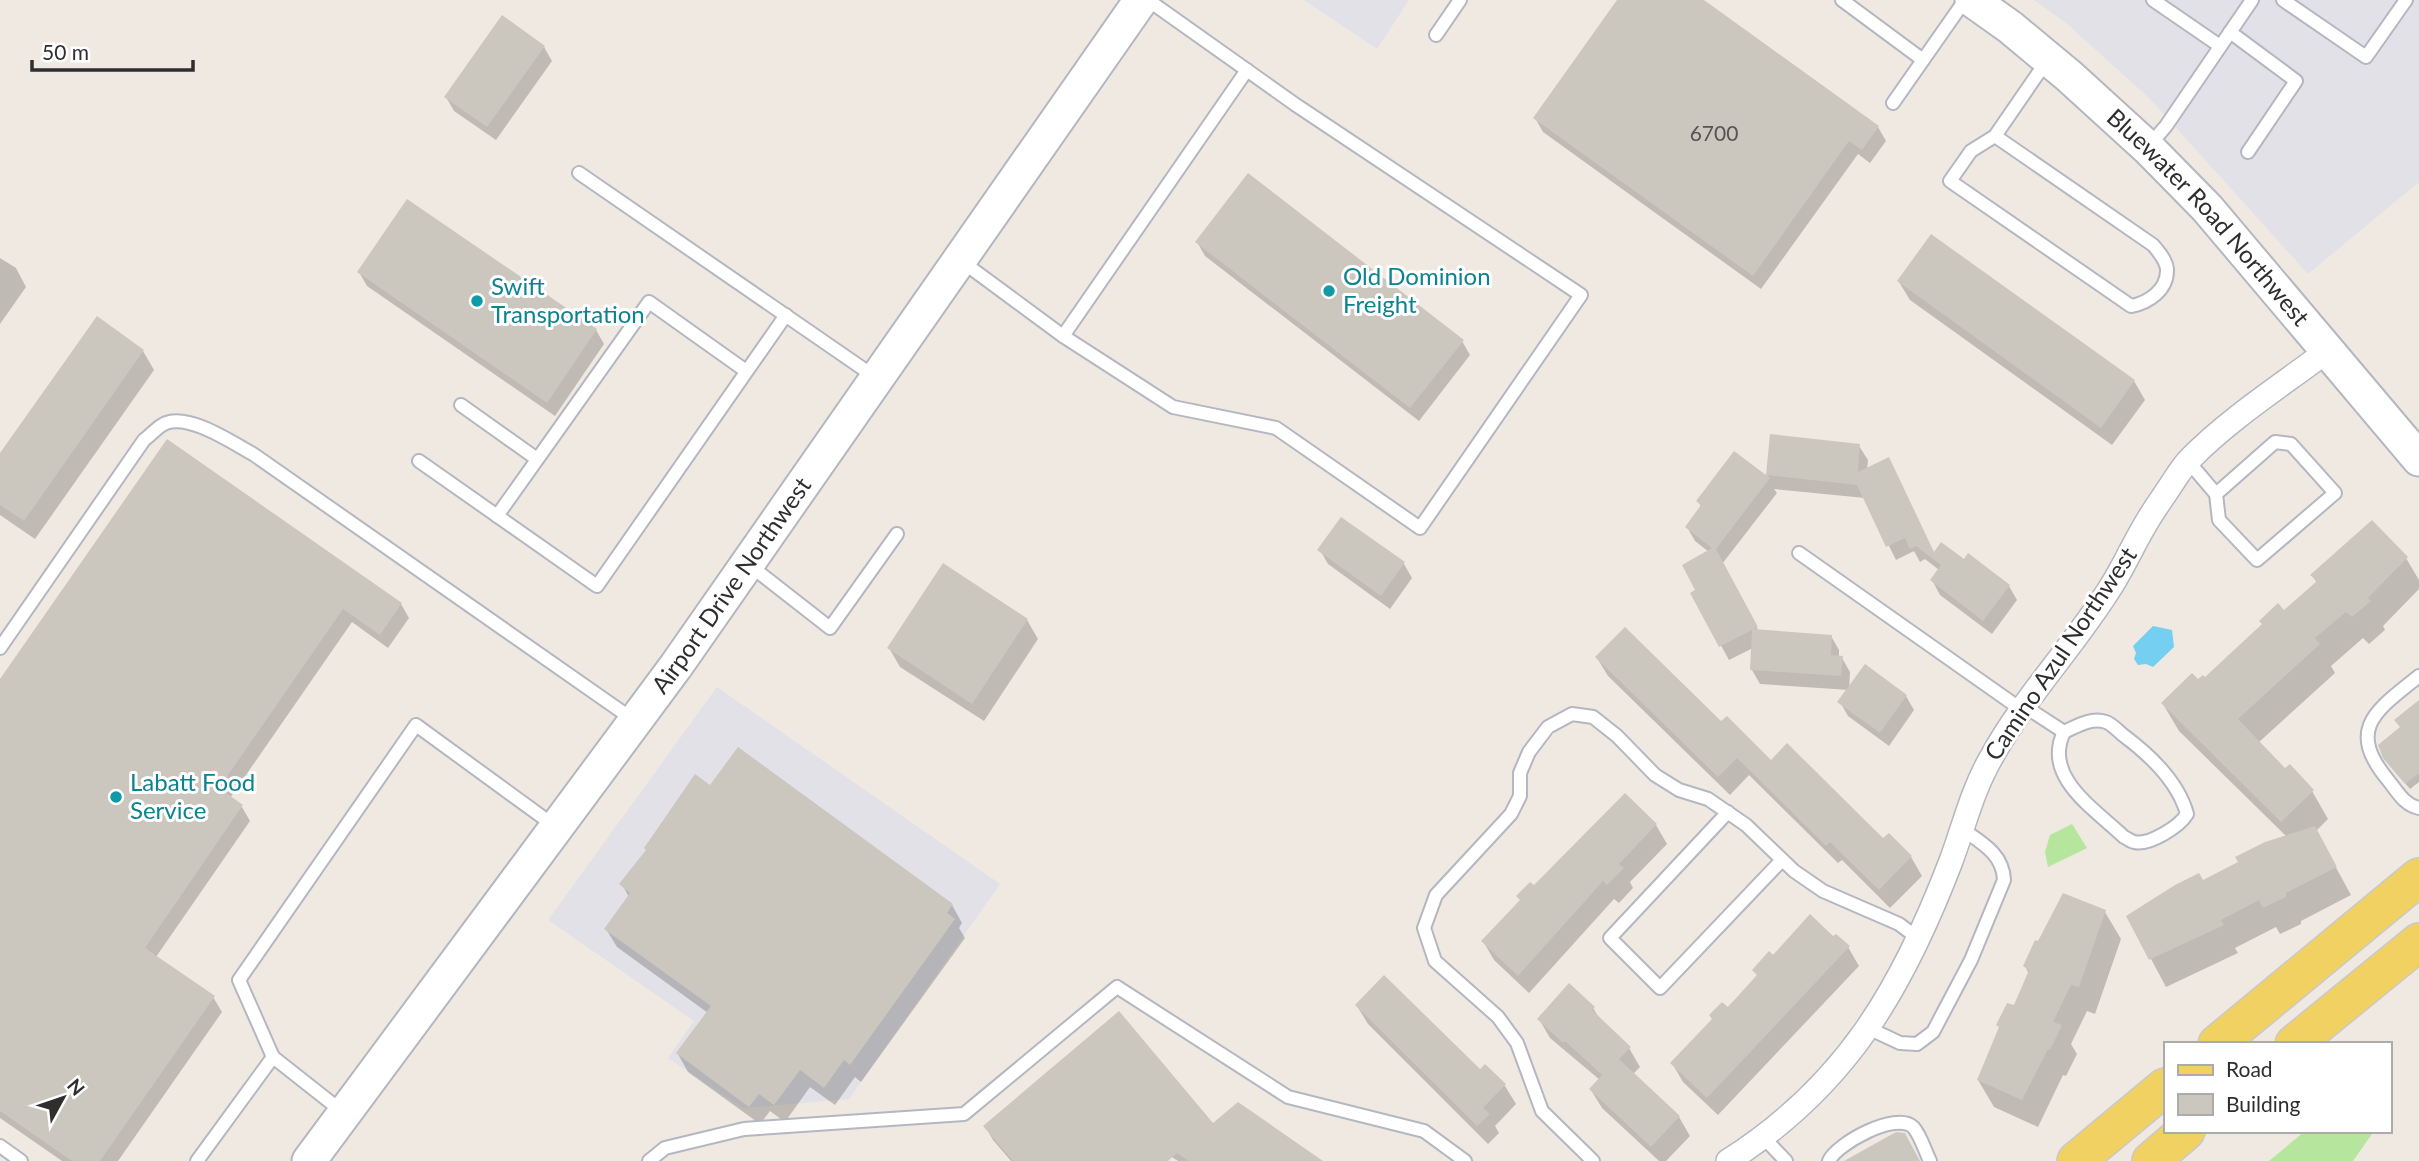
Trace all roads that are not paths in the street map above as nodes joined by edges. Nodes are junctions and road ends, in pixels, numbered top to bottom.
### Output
1 (1141, 0) edge
2 (1148, 0) edge
3 (1460, 0) edge
4 (1965, 0) edge
5 (1972, 0) edge
6 (2153, 0) edge
7 (2252, 0) edge
8 (2283, 0) edge
9 (2406, 0) edge
10 (1851, 3) edge
11 (2230, 32) junction
12 (1436, 35) dead end
13 (2220, 46) junction
14 (2048, 59) junction
15 (1923, 60) junction
16 (1247, 70) junction
17 (1893, 103) dead end
18 (1995, 136) junction
19 (2148, 148) junction
20 (2248, 152) dead end
21 (579, 173) dead end
22 (960, 260) junction
23 (786, 315) junction
24 (1063, 336) junction
25 (2327, 351) junction
26 (746, 371) junction
27 (877, 378) junction
28 (461, 405) dead end
29 (2417, 452) edge
30 (537, 459) junction
31 (419, 461) dead end
32 (2188, 461) junction
33 (2216, 494) junction
34 (497, 516) junction
35 (897, 534) dead end
36 (1799, 553) dead end
37 (747, 564) junction
38 (0, 648) edge
39 (2419, 676) edge
40 (2023, 708) junction
41 (635, 721) junction
42 (2064, 732) junction
43 (2419, 808) edge
44 (1728, 812) junction
45 (556, 827) junction
46 (1962, 829) junction
47 (1783, 860) junction
48 (2419, 877) edge
49 (1919, 939) junction
50 (2419, 942) edge
51 (1868, 1028) junction
52 (2219, 1042) edge
53 (2296, 1042) edge
54 (273, 1058) junction
55 (2164, 1088) edge
56 (344, 1114) junction
57 (2184, 1133) edge
58 (1763, 1137) junction
59 (0, 1146) edge
60 (21, 1161) edge
61 (197, 1161) edge
62 (309, 1161) edge
63 (649, 1161) edge
64 (1465, 1161) edge
65 (1593, 1161) edge
66 (1728, 1161) edge
67 (1786, 1161) edge
68 (1829, 1161) edge
69 (1930, 1161) edge
70 (2076, 1161) edge
71 (2151, 1161) edge

1 - 22 street, Airport Drive Northwest
2 - 16 lane
3 - 12 lane
4 - 15 lane
5 - 14 street, Bluewater Road Northwest
6 - 13 lane
7 - 11 lane
8 - 9 lane
10 - 15 lane
11 - 13 lane
11 - 20 lane
13 - 19 lane
14 - 18 lane
14 - 19 street, Bluewater Road Northwest
15 - 17 lane
16 - 24 lane
16 - 24 lane
18 - 18 lane
19 - 25 street, Bluewater Road Northwest
21 - 23 lane
22 - 24 lane
22 - 27 street, Airport Drive Northwest
23 - 26 lane
23 - 27 lane
25 - 29 street, Bluewater Road Northwest
25 - 32 street, Camino Azul Northwest
26 - 30 lane
26 - 34 lane
27 - 37 street, Airport Drive Northwest
28 - 30 lane
30 - 34 lane
31 - 34 lane
32 - 33 lane
32 - 40 street, Camino Azul Northwest
33 - 33 lane
35 - 37 lane
36 - 40 lane
37 - 41 street, Airport Drive Northwest
38 - 41 lane
39 - 43 lane
40 - 42 lane
40 - 46 street, Camino Azul Northwest
41 - 45 street, Airport Drive Northwest
42 - 42 lane
44 - 47 lane
44 - 47 lane
44 - 65 lane
45 - 54 lane
45 - 56 street, Airport Drive Northwest
46 - 49 street, Camino Azul Northwest
46 - 51 lane
47 - 49 lane
48 - 52 main road
49 - 51 street, Camino Azul Northwest
50 - 53 main road
51 - 58 street, Camino Azul Northwest
54 - 56 lane
54 - 61 lane
55 - 70 main road
56 - 62 street, Airport Drive Northwest
57 - 71 main road
58 - 66 street, Camino Azul Northwest
58 - 67 lane
59 - 60 lane
63 - 64 lane
68 - 69 lane

